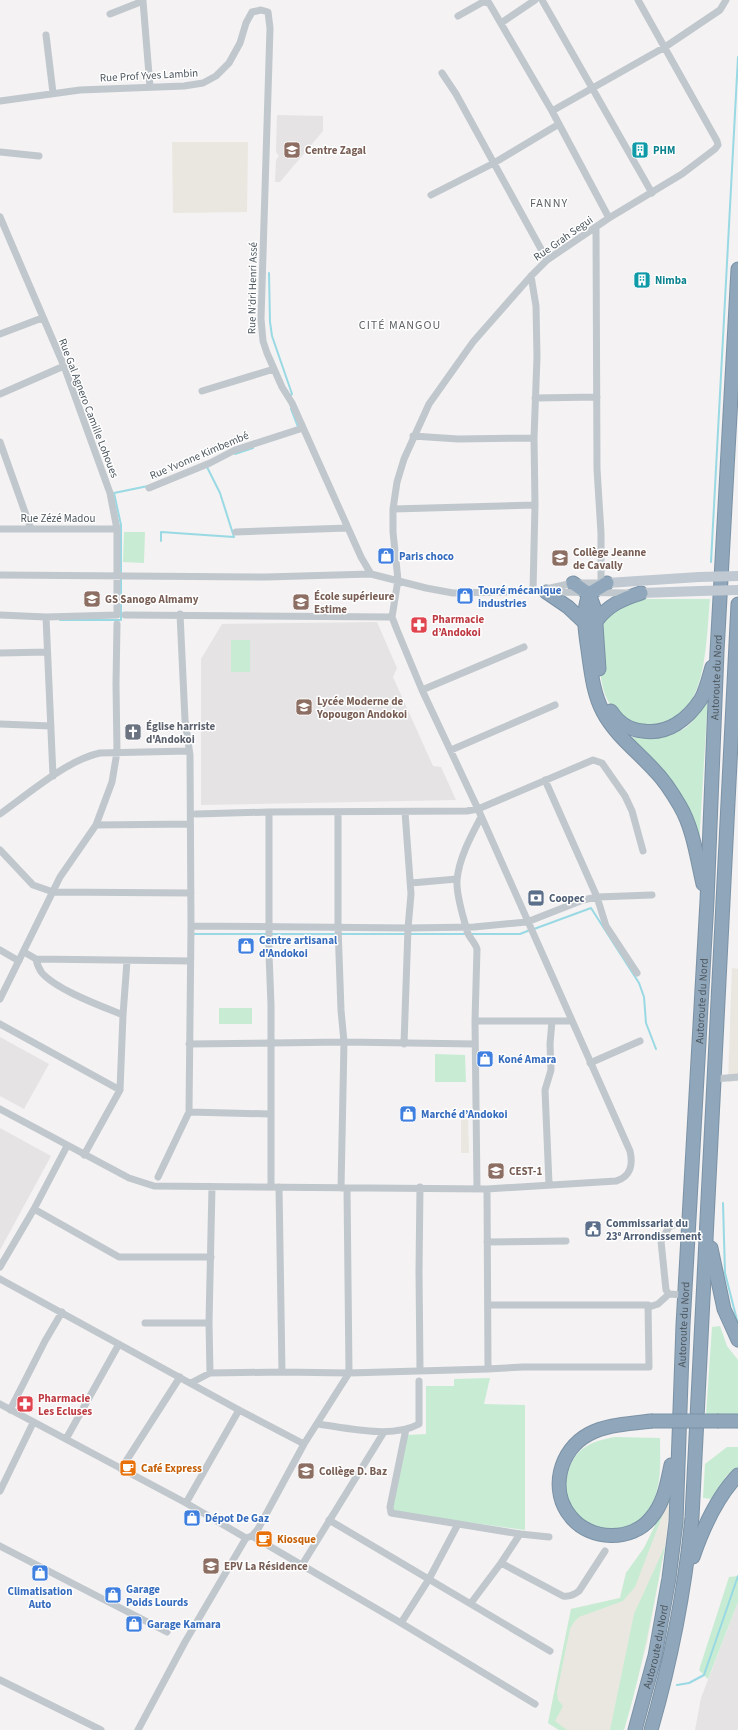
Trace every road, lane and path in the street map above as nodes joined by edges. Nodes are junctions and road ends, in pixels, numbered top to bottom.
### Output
1 (535, 0) edge
2 (542, 0) edge
3 (638, 0) edge
4 (726, 0) edge
5 (259, 10) joint
6 (110, 14) dead end
7 (458, 16) dead end
8 (501, 23) junction
9 (46, 35) dead end
10 (665, 47) junction
11 (442, 73) dead end
12 (150, 87) junction
13 (592, 89) junction
14 (53, 92) junction
15 (0, 101) edge
16 (552, 111) junction
17 (559, 124) junction
18 (0, 152) edge
19 (38, 156) dead end
20 (494, 163) junction
21 (652, 193) junction
22 (431, 195) dead end
23 (0, 217) edge
24 (609, 218) junction
25 (596, 228) junction
26 (547, 260) junction
27 (738, 269) edge
28 (531, 276) junction
29 (42, 318) junction
30 (0, 334) edge
31 (64, 366) junction
32 (274, 369) junction
33 (202, 391) dead end
34 (0, 394) edge
35 (597, 397) junction
36 (535, 398) junction
37 (303, 428) junction
38 (413, 436) junction
39 (534, 438) junction
40 (0, 442) edge
41 (149, 488) dead end
42 (535, 504) junction
43 (393, 509) junction
44 (348, 528) junction
45 (0, 529) edge
46 (31, 529) junction
47 (116, 529) junction
48 (236, 532) dead end
49 (371, 574) junction
50 (0, 575) edge
51 (117, 576) junction
52 (738, 576) edge
53 (398, 580) junction
54 (573, 583) junction
55 (604, 583) junction
56 (738, 590) edge
57 (539, 591) junction
58 (641, 593) junction
59 (589, 594) junction
60 (738, 604) edge
61 (180, 614) junction
62 (0, 615) edge
63 (121, 615) junction
64 (46, 617) junction
65 (392, 617) junction
66 (590, 621) junction
67 (117, 624) dead end
68 (524, 648) dead end
69 (47, 652) junction
70 (717, 652) junction
71 (0, 653) edge
72 (422, 690) junction
73 (555, 705) dead end
74 (0, 724) edge
75 (51, 726) junction
76 (188, 750) junction
77 (452, 750) junction
78 (117, 752) junction
79 (53, 776) junction
80 (545, 780) junction
81 (478, 809) junction
82 (269, 812) junction
83 (338, 812) junction
84 (404, 812) junction
85 (0, 814) edge
86 (196, 814) dead end
87 (481, 817) junction
88 (190, 824) junction
89 (96, 825) junction
90 (0, 850) edge
91 (643, 851) dead end
92 (457, 879) junction
93 (411, 883) junction
94 (53, 892) junction
95 (191, 893) junction
96 (652, 895) dead end
97 (597, 897) junction
98 (707, 901) junction
99 (527, 922) junction
100 (191, 926) junction
101 (466, 926) junction
102 (270, 927) junction
103 (338, 927) junction
104 (408, 928) junction
105 (0, 950) edge
106 (24, 952) junction
107 (36, 959) junction
108 (19, 961) junction
109 (127, 961) junction
110 (190, 961) junction
111 (638, 973) dead end
112 (0, 1000) edge
113 (123, 1015) junction
114 (475, 1021) junction
115 (552, 1021) junction
116 (572, 1021) junction
117 (0, 1024) edge
118 (640, 1041) dead end
119 (344, 1042) junction
120 (189, 1044) junction
121 (271, 1044) junction
122 (404, 1044) junction
123 (475, 1044) junction
124 (590, 1063) junction
125 (738, 1077) edge
126 (715, 1079) junction
127 (120, 1090) junction
128 (0, 1109) edge
129 (189, 1112) junction
130 (270, 1114) junction
131 (68, 1146) junction
132 (84, 1155) junction
133 (158, 1177) dead end
134 (549, 1184) junction
135 (212, 1187) junction
136 (271, 1187) junction
137 (279, 1187) junction
138 (420, 1187) junction
139 (344, 1188) junction
140 (477, 1189) junction
141 (487, 1189) junction
142 (34, 1209) junction
143 (689, 1219) junction
144 (707, 1231) junction
145 (566, 1241) dead end
146 (487, 1242) junction
147 (211, 1257) junction
148 (0, 1267) edge
149 (1, 1281) edge
150 (669, 1294) junction
151 (685, 1295) junction
152 (488, 1305) junction
153 (649, 1307) junction
154 (62, 1312) junction
155 (145, 1323) dead end
156 (210, 1323) junction
157 (738, 1340) edge
158 (119, 1344) junction
159 (420, 1370) junction
160 (488, 1370) junction
161 (282, 1372) junction
162 (210, 1373) junction
163 (349, 1373) junction
164 (180, 1378) junction
165 (418, 1382) dead end
166 (191, 1383) junction
167 (0, 1404) edge
168 (10, 1410) junction
169 (239, 1410) junction
170 (738, 1421) edge
171 (33, 1423) junction
172 (318, 1424) junction
173 (406, 1429) junction
174 (384, 1432) junction
175 (678, 1434) junction
176 (66, 1439) junction
177 (304, 1444) junction
178 (122, 1469) junction
179 (738, 1475) edge
180 (0, 1491) edge
181 (186, 1503) junction
182 (329, 1520) junction
183 (458, 1524) junction
184 (520, 1534) junction
185 (249, 1537) junction
186 (549, 1537) dead end
187 (0, 1546) edge
188 (605, 1551) dead end
189 (501, 1563) junction
190 (302, 1565) junction
191 (686, 1576) junction
192 (429, 1579) junction
193 (471, 1603) junction
194 (401, 1623) junction
195 (167, 1632) dead end
196 (550, 1651) dead end
197 (0, 1680) edge
198 (535, 1704) dead end
199 (101, 1730) edge
200 (138, 1730) edge
201 (635, 1730) edge
202 (651, 1730) edge

1 - 8 street
2 - 13 street
3 - 10 street, Rue Grah Segui
4 - 10 street
5 - 12 street, Rue Prof Yves Lambin
5 - 32 street, Rue N’dri Henri Assé
6 - 12 street
7 - 8 street
8 - 16 street
9 - 14 street
10 - 13 street
10 - 21 street, Rue Grah Segui
11 - 20 street
12 - 14 street, Rue Prof Yves Lambin
13 - 16 street
13 - 21 street
14 - 15 street, Rue Prof Yves Lambin
16 - 17 street
17 - 20 street
17 - 24 street
18 - 19 street
20 - 22 street
20 - 26 street
21 - 24 street, Rue Grah Segui
23 - 29 street, Rue Gal Agnero Camille Lohoues
24 - 25 street, Rue Grah Segui
25 - 26 street, Rue Grah Segui
25 - 35 street
26 - 28 street, Rue Grah Segui
27 - 70 highway, Autoroute du Nord
28 - 36 street
28 - 38 street, Rue Grah Segui
29 - 30 street
29 - 31 street, Rue Gal Agnero Camille Lohoues
31 - 34 street
31 - 47 street, Rue Gal Agnero Camille Lohoues
32 - 33 street
32 - 37 street, Rue N’dri Henri Assé
35 - 36 street
35 - 55 street
36 - 39 street
37 - 41 street, Rue Yvonne Kimbembé
37 - 44 street, Rue N’dri Henri Assé
38 - 39 street
38 - 43 street, Rue Grah Segui
39 - 42 street
40 - 46 street
42 - 43 street
42 - 57 street
43 - 53 street, Rue Grah Segui
44 - 48 street
44 - 49 street, Rue N’dri Henri Assé
45 - 46 street, Rue Zézé Madou
46 - 47 street, Rue Zézé Madou
47 - 51 street, Rue Gal Agnero Camille Lohoues
49 - 51 street
49 - 53 street
50 - 51 street
51 - 63 street, Rue Gal Agnero Camille Lohoues
52 - 55 main road, bridge
53 - 57 street
53 - 65 street, Rue Grah Segui
54 - 55 street
54 - 57 street
54 - 59 highway
55 - 59 highway
56 - 58 main road, bridge
57 - 59 street
57 - 66 highway
58 - 59 street
58 - 66 highway
59 - 66 highway
60 - 126 highway, Autoroute du Nord
61 - 63 street
61 - 65 street
61 - 76 street
62 - 64 street
63 - 64 street
64 - 69 street
65 - 72 street
66 - 70 highway
66 - 98 highway
67 - 78 street
68 - 72 street
69 - 71 street
69 - 75 street
70 - 98 highway, Autoroute du Nord
72 - 77 street
73 - 77 street
74 - 75 street
75 - 79 street
76 - 78 street
76 - 88 street
77 - 81 street
78 - 79 street
78 - 89 street
79 - 85 street
80 - 81 street
80 - 91 street
80 - 97 street
81 - 84 street
81 - 87 street
82 - 83 street
82 - 86 street
82 - 102 street
83 - 84 street
83 - 103 street
84 - 93 street
87 - 92 street
87 - 99 street
88 - 89 street
88 - 95 street
89 - 94 street
90 - 94 street
92 - 93 street
92 - 101 street
93 - 104 street
94 - 95 street
94 - 106 street
95 - 100 street
96 - 97 street
97 - 99 street
97 - 111 street
98 - 143 highway, Autoroute du Nord
99 - 101 street
99 - 116 street
100 - 102 street
100 - 110 street
101 - 104 street
101 - 114 street
102 - 103 street
102 - 121 street
103 - 104 street
103 - 119 street
104 - 122 street
105 - 108 street
106 - 107 street
106 - 108 street
107 - 109 street
107 - 113 street
108 - 112 street
109 - 110 street
109 - 113 street
110 - 120 street
113 - 127 street
114 - 115 street
114 - 123 street
115 - 116 street
115 - 134 street
116 - 124 street
117 - 127 street
118 - 124 street
119 - 121 street
119 - 122 street
119 - 139 street
120 - 121 street
120 - 129 street
121 - 130 street
122 - 123 street
123 - 140 street
124 - 134 street
125 - 126 street
126 - 144 highway, Autoroute du Nord
127 - 132 street
128 - 131 street
129 - 130 street
129 - 133 street
130 - 136 street
131 - 132 street
131 - 142 street
132 - 135 street
134 - 141 street
135 - 136 street
135 - 147 street
136 - 137 street
137 - 139 street
137 - 161 street
138 - 139 street
138 - 140 street
138 - 159 street
139 - 163 street
140 - 141 street
141 - 146 street
142 - 147 street
142 - 148 street
143 - 150 street
143 - 151 highway, Autoroute du Nord
144 - 157 highway
144 - 191 highway, Autoroute du Nord
145 - 146 street
146 - 152 street
147 - 156 street
149 - 154 street
150 - 151 street
150 - 153 street
151 - 175 highway, Autoroute du Nord
152 - 153 street
152 - 160 street
153 - 160 street
154 - 158 street
154 - 168 street
155 - 156 street
156 - 162 street
158 - 164 street
158 - 176 street
159 - 160 street
159 - 163 street
161 - 162 street
161 - 163 street
162 - 166 street
163 - 172 street
164 - 166 street
164 - 178 street
165 - 173 street
166 - 169 street
167 - 168 street
168 - 171 street
169 - 177 street
169 - 181 street
170 - 175 highway, bridge
171 - 176 street
171 - 180 street
172 - 174 street
172 - 177 street
173 - 174 street
173 - 183 street
174 - 182 street
175 - 201 highway, Autoroute du Nord
176 - 178 street
177 - 185 street
178 - 181 street
179 - 191 highway
181 - 185 street
182 - 190 street
182 - 192 street
183 - 184 street
183 - 192 street
184 - 186 street
184 - 189 street
185 - 190 street
185 - 200 street
187 - 195 street
188 - 189 street
189 - 193 street
190 - 194 street
191 - 202 highway, Autoroute du Nord
192 - 193 street
192 - 194 street
193 - 196 street
194 - 198 street
197 - 199 street

